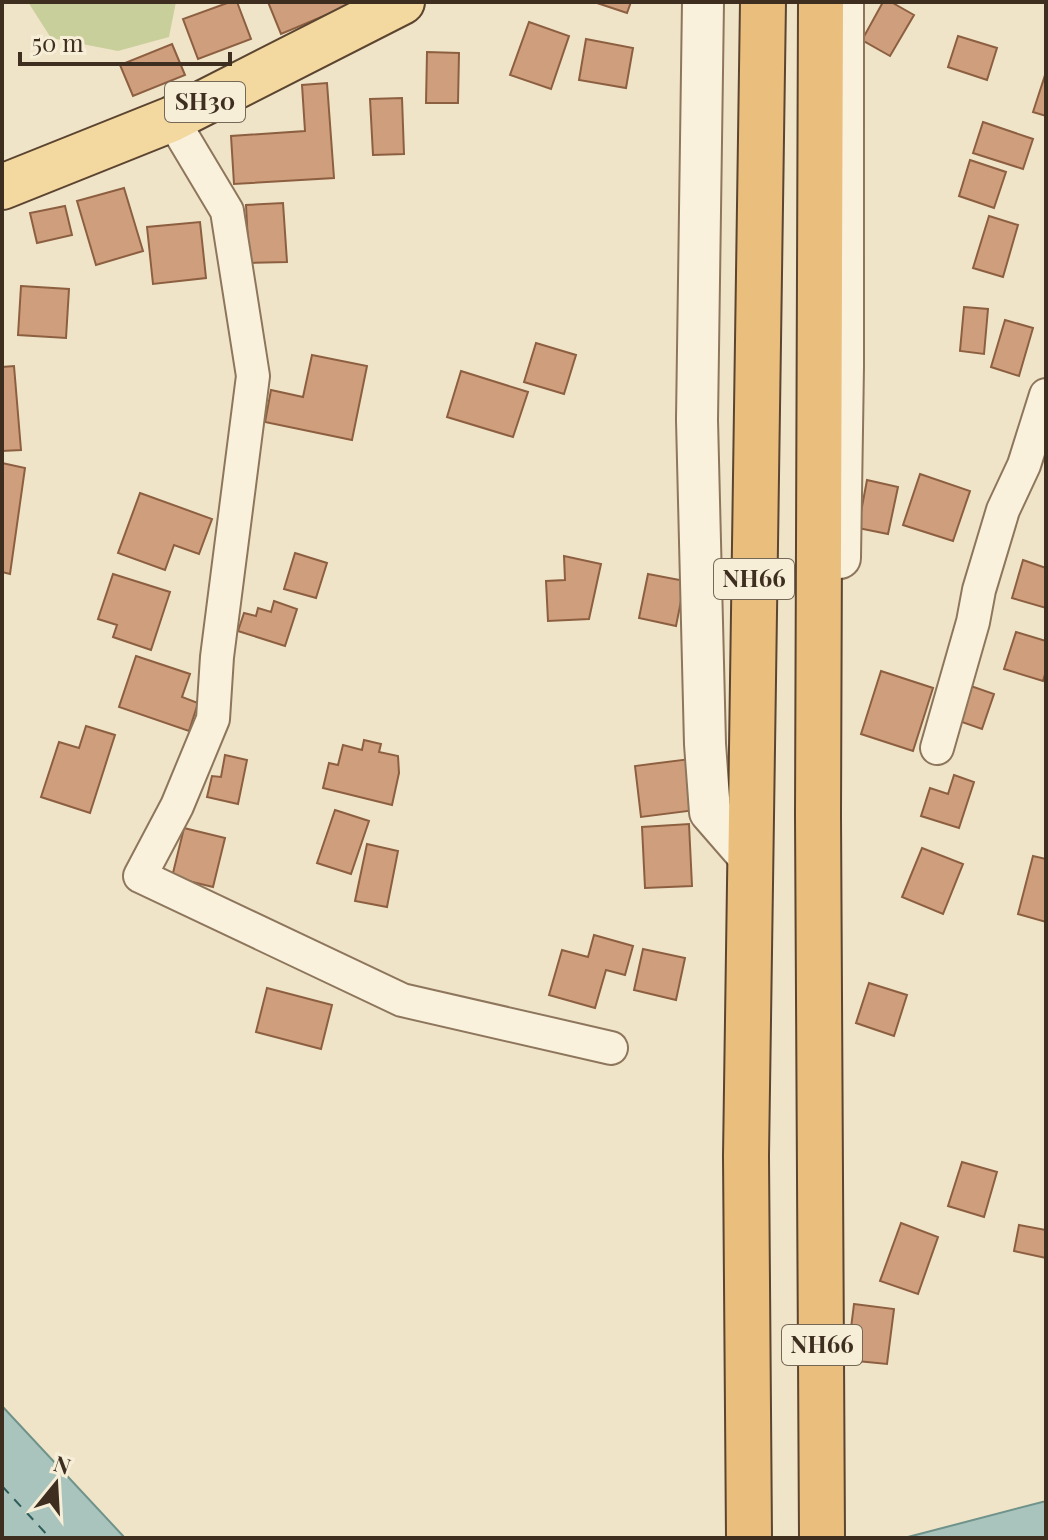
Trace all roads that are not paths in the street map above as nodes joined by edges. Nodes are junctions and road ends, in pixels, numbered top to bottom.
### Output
1 (402, 2) edge
2 (703, 2) edge
3 (733, 2) edge
4 (763, 2) edge
5 (826, 2) edge
6 (172, 119) junction
7 (761, 133) junction
8 (2, 187) edge
9 (1046, 395) edge
10 (937, 748) dead end
11 (750, 858) junction
12 (611, 1048) dead end
13 (749, 1538) edge
14 (822, 1538) edge

1 - 6 main road, SH30
2 - 11 street
3 - 7 highway
4 - 7 highway, NH66
5 - 14 highway, NH66
6 - 8 main road, SH30
6 - 12 street
7 - 11 highway, NH66
9 - 10 street
11 - 13 highway, NH66

